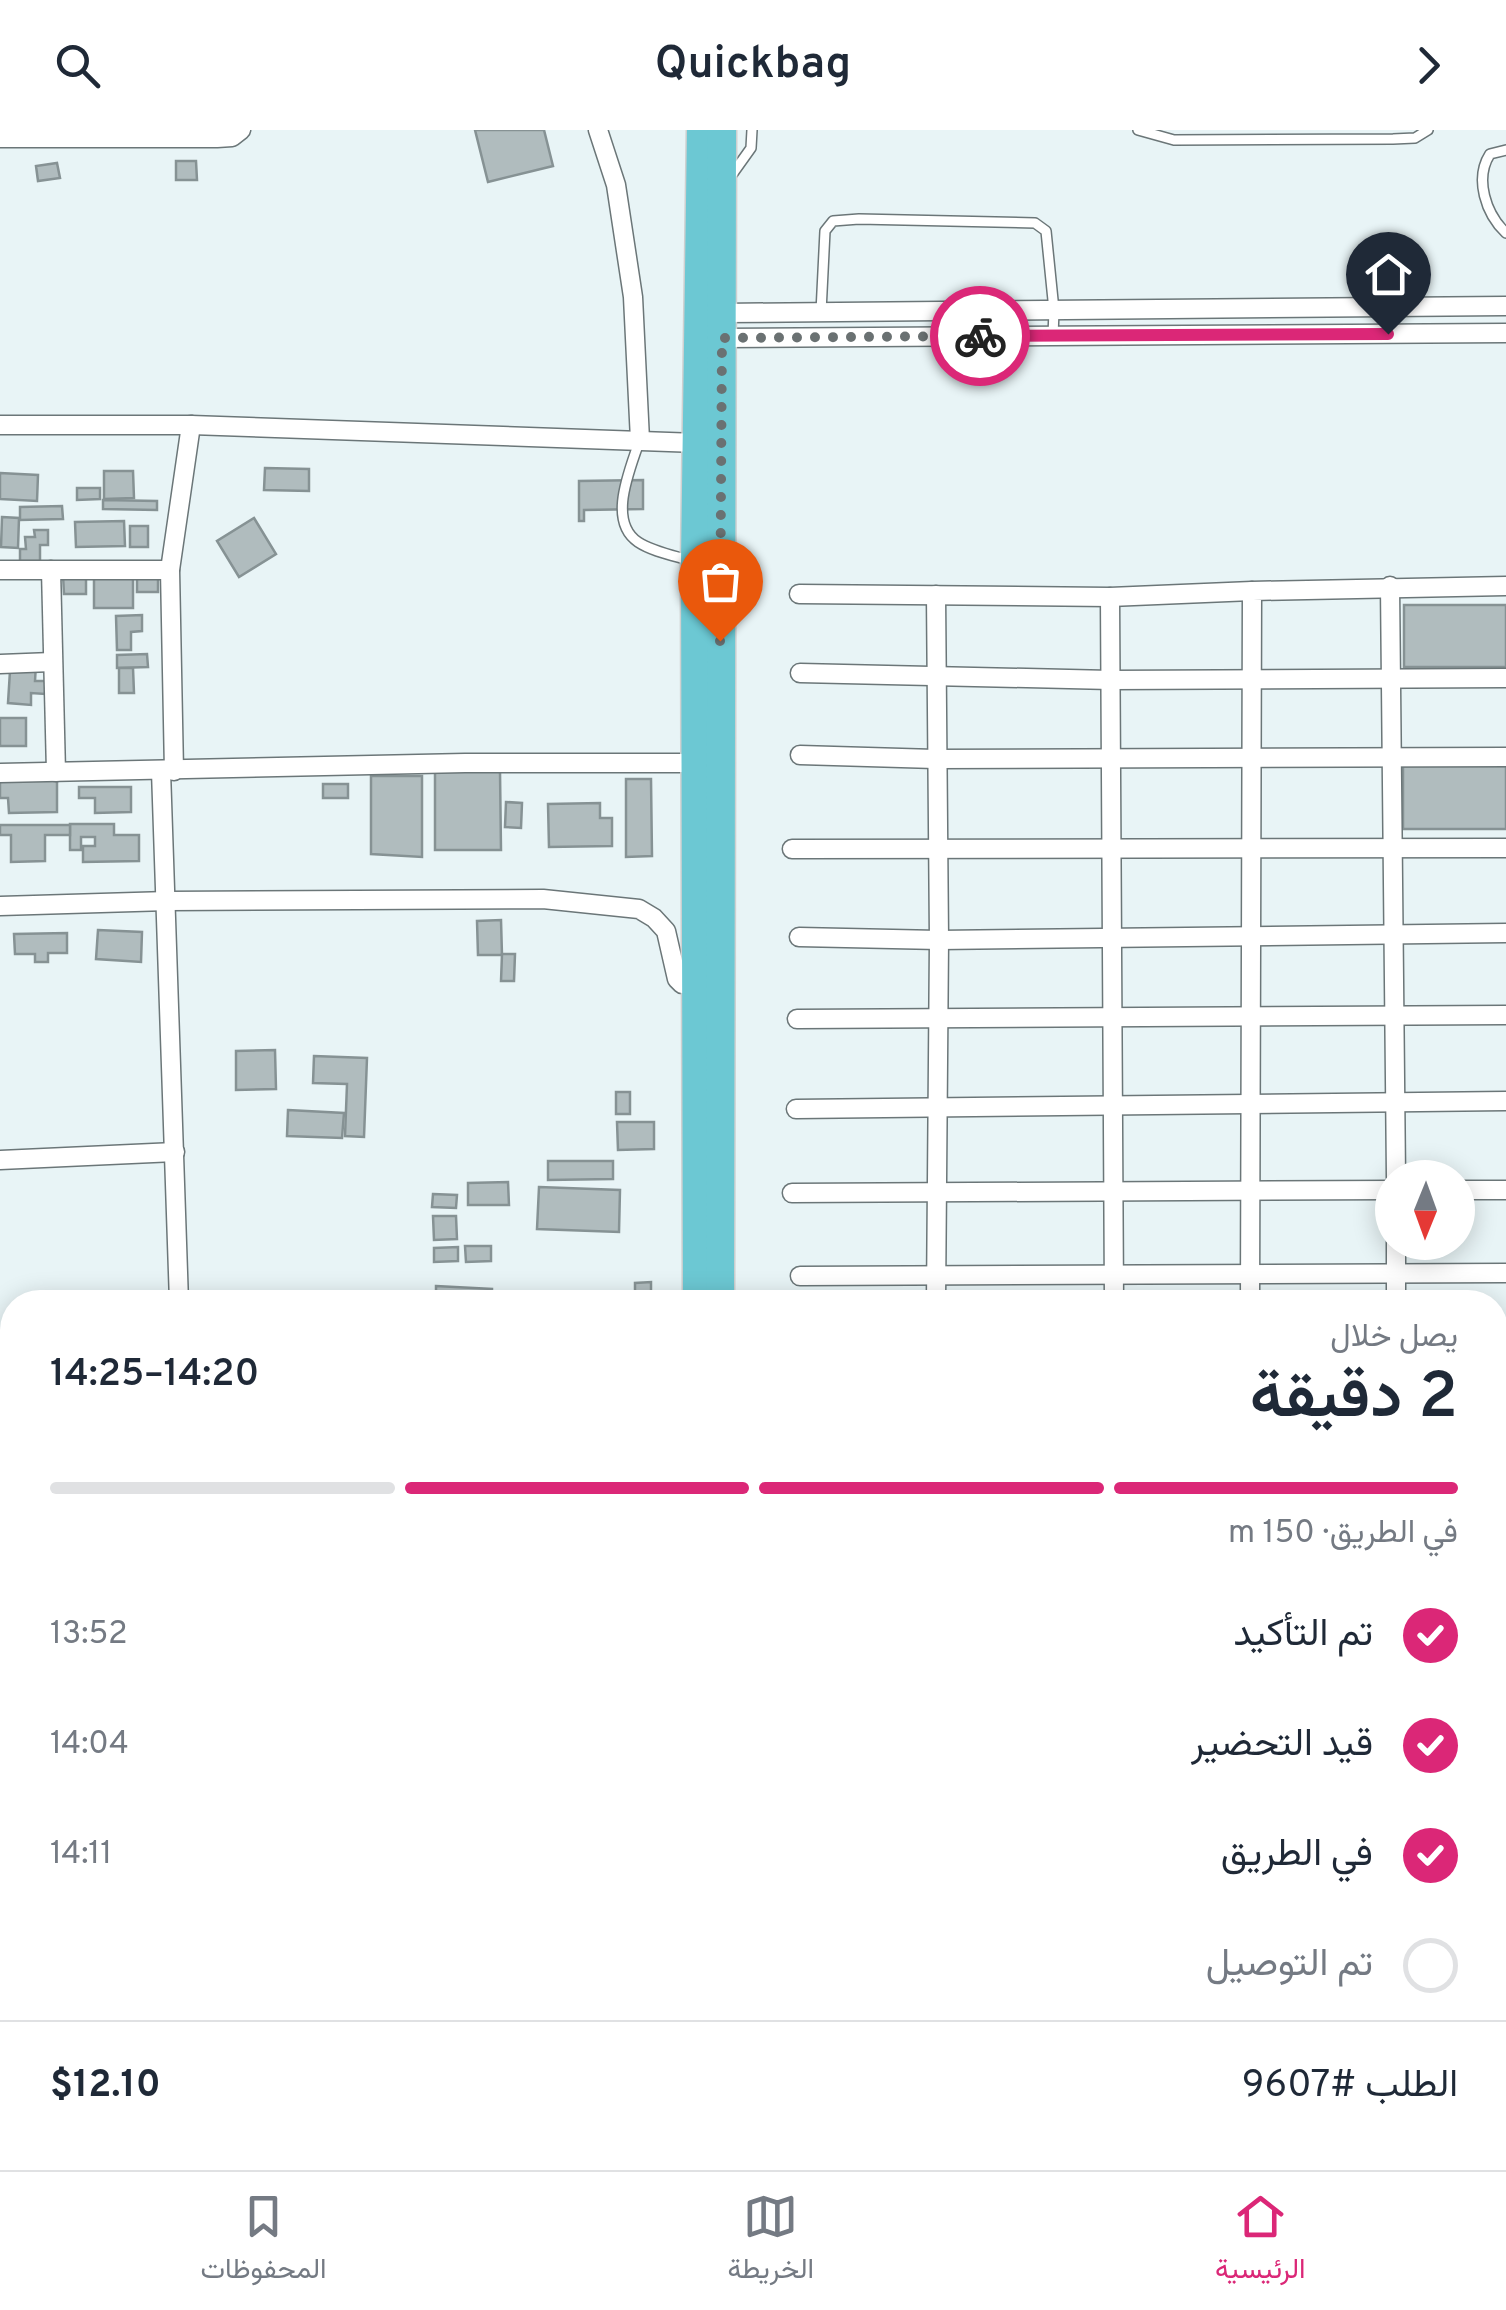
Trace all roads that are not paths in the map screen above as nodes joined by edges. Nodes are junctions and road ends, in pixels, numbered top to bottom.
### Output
1 (242, 130) edge
2 (598, 130) edge
3 (701, 130) edge
4 (722, 130) edge
5 (752, 130) edge
6 (1138, 130) edge
7 (1428, 130) edge
8 (0, 138) edge
9 (1506, 150) edge
10 (722, 190) junction
11 (1506, 234) edge
12 (1506, 306) edge
13 (1426, 307) junction
14 (1054, 310) junction
15 (821, 312) junction
16 (722, 325) junction
17 (1426, 334) junction
18 (1506, 334) edge
19 (1054, 336) junction
20 (0, 425) edge
21 (191, 425) junction
22 (640, 440) junction
23 (697, 444) junction
24 (695, 562) junction
25 (0, 570) edge
26 (51, 570) junction
27 (170, 570) junction
28 (1390, 586) junction
29 (1506, 586) edge
30 (1252, 591) junction
31 (799, 594) dead end
32 (936, 595) junction
33 (1110, 596) junction
34 (52, 662) junction
35 (0, 664) edge
36 (800, 673) dead end
37 (938, 678) junction
38 (1391, 678) junction
39 (1506, 678) edge
40 (1111, 680) junction
41 (1250, 680) junction
42 (800, 755) dead end
43 (1392, 756) junction
44 (1506, 757) edge
45 (1249, 758) junction
46 (1112, 759) junction
47 (936, 760) junction
48 (696, 763) junction
49 (168, 771) junction
50 (56, 772) junction
51 (0, 773) edge
52 (1506, 848) edge
53 (792, 849) dead end
54 (937, 849) junction
55 (1252, 849) junction
56 (1112, 851) junction
57 (1395, 851) junction
58 (168, 900) junction
59 (0, 906) edge
60 (1506, 933) edge
61 (1395, 935) junction
62 (1111, 936) junction
63 (1251, 936) junction
64 (800, 937) dead end
65 (939, 940) junction
66 (710, 984) junction
67 (1506, 1015) edge
68 (1251, 1016) junction
69 (1396, 1016) junction
70 (936, 1018) junction
71 (1111, 1018) junction
72 (797, 1020) dead end
73 (1506, 1100) edge
74 (1396, 1102) junction
75 (1113, 1104) junction
76 (1251, 1105) junction
77 (796, 1108) dead end
78 (938, 1109) junction
79 (175, 1152) junction
80 (0, 1160) edge
81 (1396, 1160) edge
82 (1114, 1190) junction
83 (1251, 1190) junction
84 (1375, 1190) edge
85 (1475, 1190) edge
86 (1506, 1190) edge
87 (792, 1193) dead end
88 (938, 1194) junction
89 (1396, 1260) edge
90 (1250, 1272) junction
91 (1396, 1273) junction
92 (1506, 1273) edge
93 (936, 1275) junction
94 (800, 1276) dead end
95 (1114, 1277) junction
96 (179, 1290) edge
97 (697, 1290) edge
98 (720, 1290) edge
99 (936, 1290) edge
100 (1114, 1290) edge
101 (1250, 1290) edge
102 (1396, 1290) edge

1 - 8 street
2 - 22 street
3 - 23 main road
4 - 10 main road
5 - 10 lane
6 - 7 lane
9 - 11 lane
10 - 16 main road
12 - 13 street
13 - 14 street
13 - 17 street
14 - 15 street
14 - 15 lane
14 - 19 lane
15 - 16 street
16 - 19 street
16 - 66 main road
17 - 18 street
17 - 19 street
20 - 21 street
21 - 22 street
21 - 27 street
22 - 23 street
22 - 24 lane
23 - 24 main road
24 - 48 main road
25 - 26 street
26 - 27 street
26 - 34 street
27 - 49 street
28 - 29 street
28 - 30 street
28 - 38 street
30 - 33 street
30 - 41 street
31 - 32 street
32 - 33 street
32 - 37 street
33 - 40 street
34 - 35 street
34 - 50 street
36 - 37 street
37 - 40 street
37 - 47 street
38 - 39 street
38 - 41 street
38 - 43 street
40 - 41 street
40 - 46 street
41 - 45 street
42 - 47 street
43 - 44 street
43 - 45 street
43 - 57 street
45 - 46 street
45 - 55 street
46 - 47 street
46 - 56 street
47 - 54 street
48 - 49 street
48 - 66 main road
49 - 50 street
49 - 58 street
50 - 51 street
52 - 57 street
53 - 54 street
54 - 56 street
54 - 65 street
55 - 56 street
55 - 57 street
55 - 63 street
56 - 62 street
57 - 61 street
58 - 59 street
58 - 66 street
58 - 79 street
60 - 61 street
61 - 63 street
61 - 69 street
62 - 63 street
62 - 65 street
62 - 71 street
63 - 68 street
64 - 65 street
65 - 70 street
66 - 97 main road
66 - 98 main road
67 - 69 street
68 - 69 street
68 - 71 street
68 - 76 street
69 - 74 street
70 - 71 street
70 - 72 street
70 - 78 street
71 - 75 street
73 - 74 street
74 - 76 street
74 - 81 street
75 - 76 street
75 - 78 street
75 - 82 street
76 - 83 street
77 - 78 street
78 - 88 street
79 - 80 street
79 - 96 street
82 - 83 street
82 - 88 street
82 - 95 street
83 - 84 street
83 - 90 street
85 - 86 street
87 - 88 street
88 - 93 street
89 - 91 street
90 - 91 street
90 - 95 street
90 - 101 street
91 - 92 street
91 - 102 street
93 - 94 street
93 - 95 street
93 - 99 street
95 - 100 street

